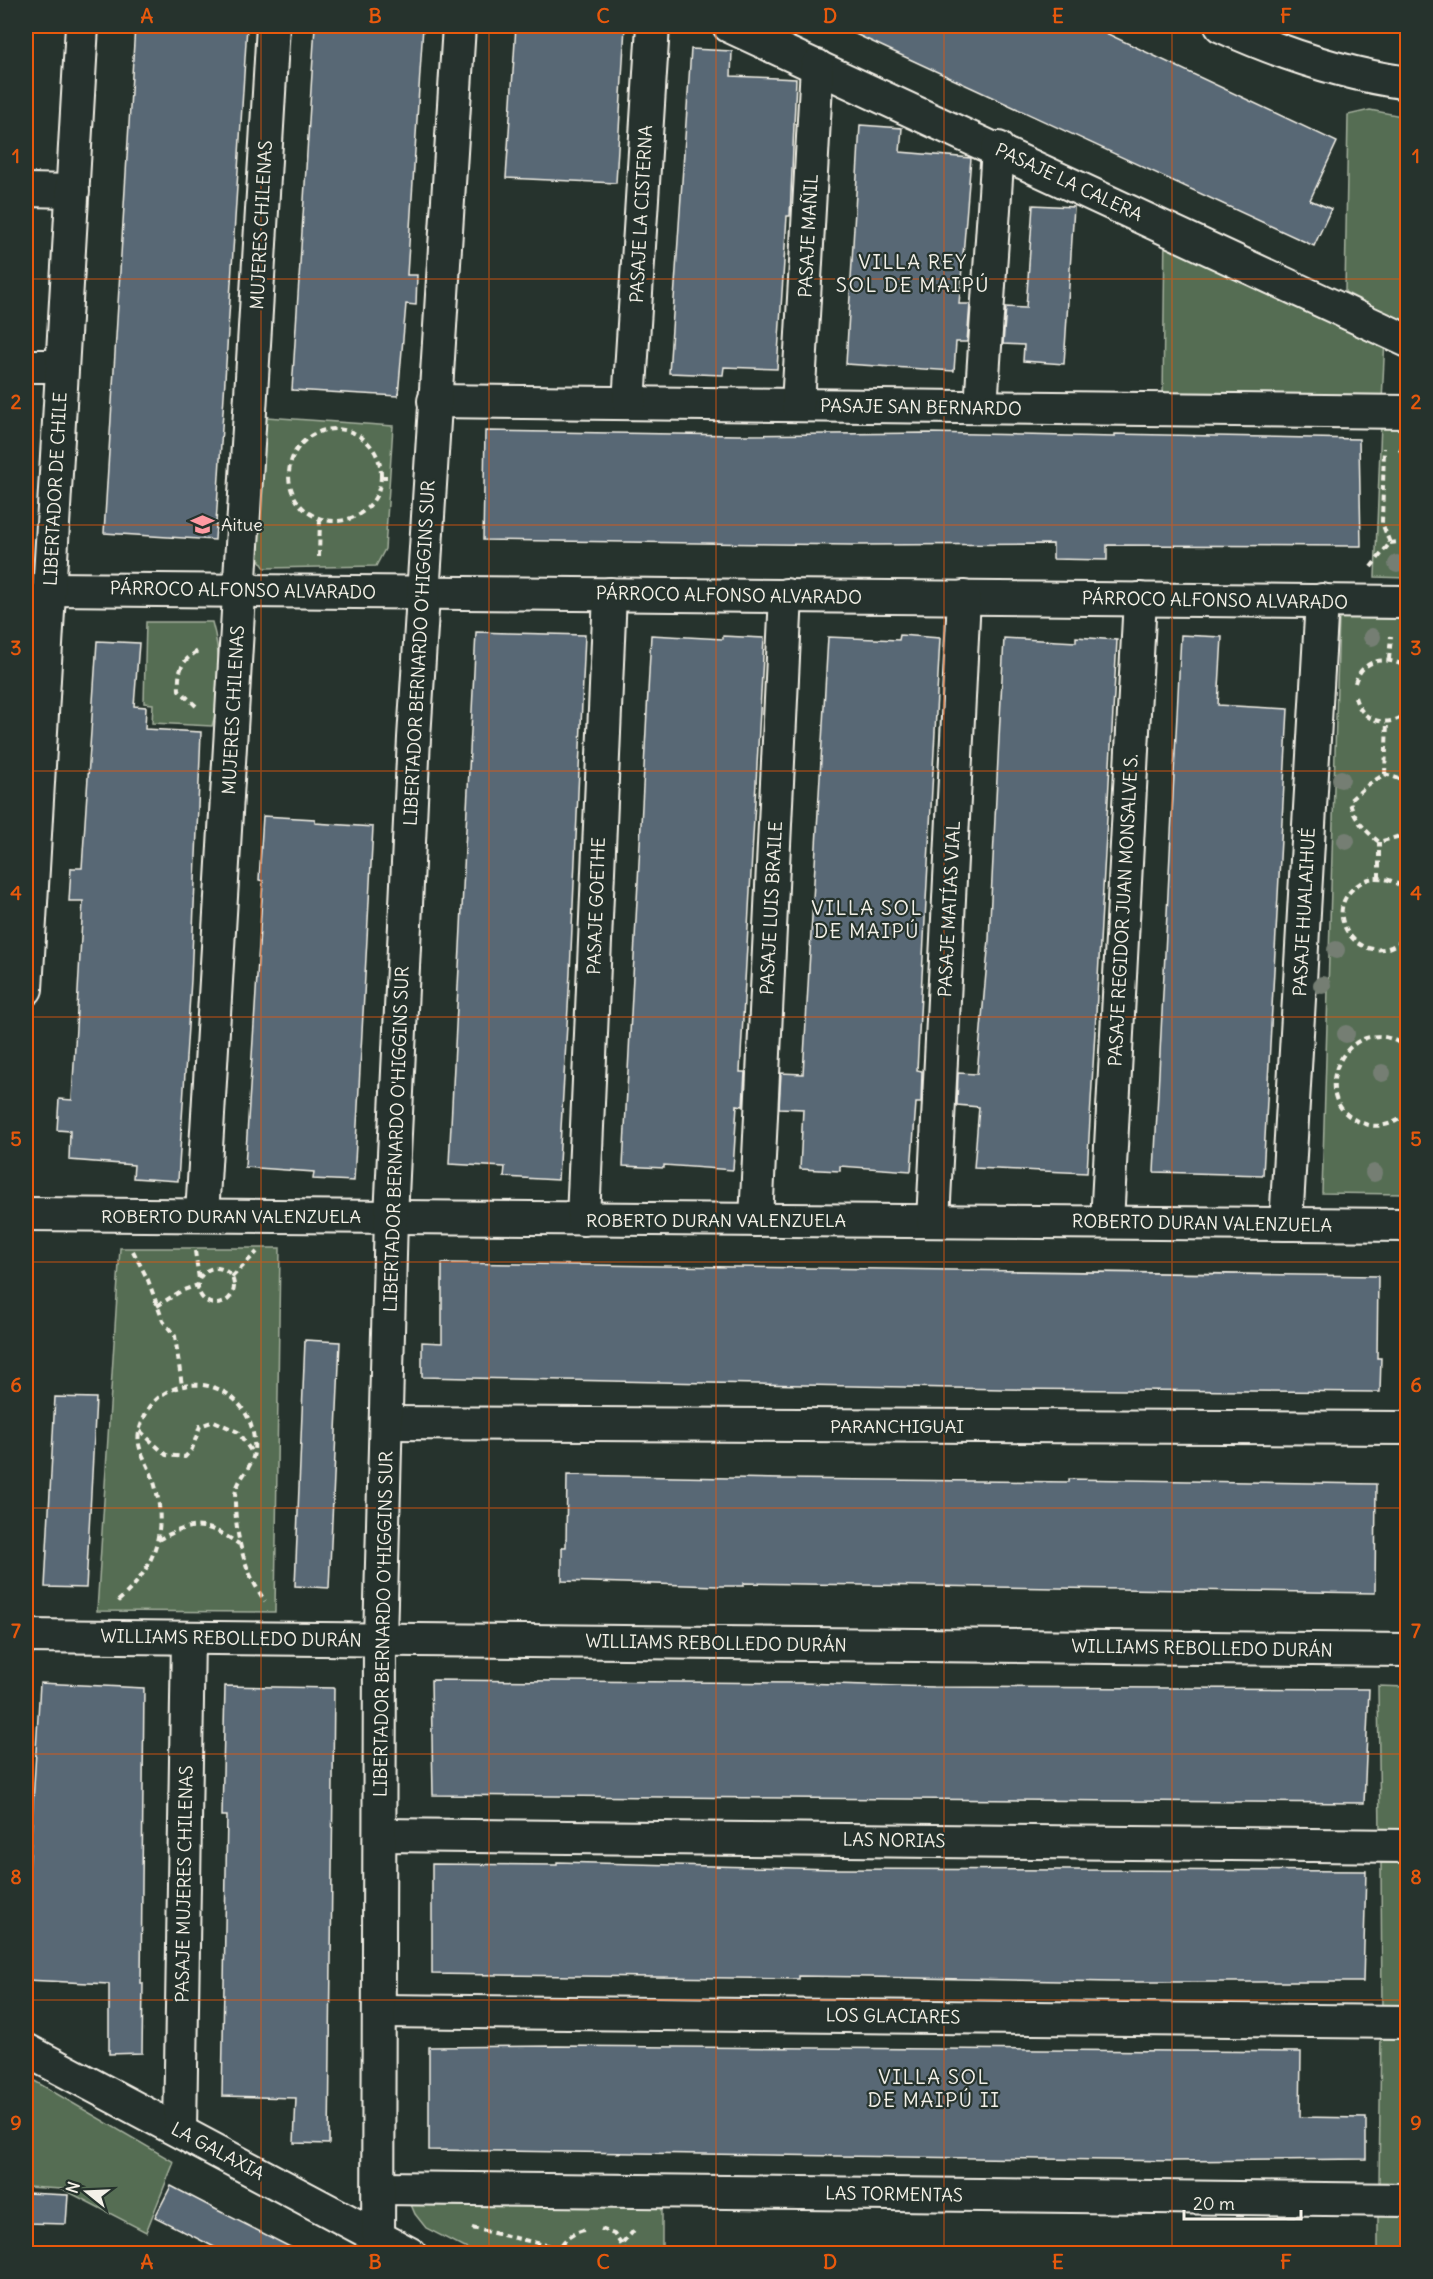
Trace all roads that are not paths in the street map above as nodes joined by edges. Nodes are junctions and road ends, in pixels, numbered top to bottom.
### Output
1 (82, 26) edge
2 (273, 26) edge
3 (459, 26) edge
4 (653, 26) edge
5 (729, 26) edge
6 (1221, 26) edge
7 (817, 66) junction
8 (1407, 83) edge
9 (998, 148) junction
10 (26, 190) edge
11 (73, 191) junction
12 (1407, 341) edge
13 (26, 366) edge
14 (63, 366) junction
15 (434, 401) junction
16 (629, 403) junction
17 (798, 405) junction
18 (981, 407) junction
19 (1407, 412) edge
20 (39, 543) edge
21 (50, 589) junction
22 (240, 590) junction
23 (422, 591) junction
24 (610, 594) junction
25 (786, 596) junction
26 (964, 597) junction
27 (1140, 599) junction
28 (1322, 600) junction
29 (1407, 602) edge
30 (34, 717) edge
31 (28, 894) edge
32 (26, 989) edge
33 (26, 1214) edge
34 (202, 1215) junction
35 (391, 1217) junction
36 (583, 1219) junction
37 (756, 1220) junction
38 (933, 1221) junction
39 (1107, 1222) junction
40 (1286, 1224) junction
41 (1407, 1225) edge
42 (386, 1423) junction
43 (1407, 1428) edge
44 (26, 1636) edge
45 (188, 1638) junction
46 (380, 1640) junction
47 (1407, 1650) edge
48 (381, 1835) junction
49 (1407, 1846) edge
50 (379, 2011) junction
51 (1407, 2022) edge
52 (26, 2049) edge
53 (180, 2130) junction
54 (380, 2188) junction
55 (1407, 2200) edge
56 (378, 2245) edge
57 (410, 2253) edge

1 - 11 street, LIBERTADOR DE CHILE
2 - 22 street, MUJERES CHILENAS
3 - 15 street, LIBERTADOR BERNARDO O'HIGGINS SUR
4 - 16 street, PASAJE LA CISTERNA
5 - 7 street, PASAJE LA CALERA
6 - 8 street
7 - 9 street, PASAJE LA CALERA
7 - 17 street, PASAJE MAÑIL
9 - 12 street, PASAJE LA CALERA
9 - 18 street
10 - 11 street
11 - 14 street, LIBERTADOR DE CHILE
13 - 14 street
14 - 20 street, LIBERTADOR DE CHILE
15 - 16 street, PASAJE SAN BERNARDO
15 - 23 street, LIBERTADOR BERNARDO O'HIGGINS SUR
16 - 17 street, PASAJE SAN BERNARDO
17 - 18 street, PASAJE SAN BERNARDO
18 - 19 street, PASAJE SAN BERNARDO
20 - 21 street, LIBERTADOR DE CHILE
21 - 22 street, PÁRROCO ALFONSO ALVARADO
21 - 30 street, LIBERTADOR DE CHILE
22 - 23 street, PÁRROCO ALFONSO ALVARADO
22 - 34 street, MUJERES CHILENAS
23 - 24 street, PÁRROCO ALFONSO ALVARADO
23 - 35 street, LIBERTADOR BERNARDO O'HIGGINS SUR
24 - 25 street, PÁRROCO ALFONSO ALVARADO
24 - 36 street, PASAJE GOETHE
25 - 26 street, PÁRROCO ALFONSO ALVARADO
25 - 37 street, PASAJE LUIS BRAILE
26 - 27 street, PÁRROCO ALFONSO ALVARADO
26 - 38 street, PASAJE MATÍAS VIAL
27 - 28 street, PÁRROCO ALFONSO ALVARADO
27 - 39 street, PASAJE REGIDOR JUAN MONSALVE S.
28 - 29 street, PÁRROCO ALFONSO ALVARADO
28 - 40 street, PASAJE HUALAIHUÉ
30 - 31 street, LIBERTADOR DE CHILE
31 - 32 street, LIBERTADOR DE CHILE
33 - 34 street, ROBERTO DURAN VALENZUELA
34 - 35 street, ROBERTO DURAN VALENZUELA
35 - 36 street, ROBERTO DURAN VALENZUELA
35 - 42 street, LIBERTADOR BERNARDO O'HIGGINS SUR
36 - 37 street, ROBERTO DURAN VALENZUELA
37 - 38 street, ROBERTO DURAN VALENZUELA
38 - 39 street, ROBERTO DURAN VALENZUELA
39 - 40 street, ROBERTO DURAN VALENZUELA
40 - 41 street, ROBERTO DURAN VALENZUELA
42 - 43 street, PARANCHIGUAI
42 - 46 street, LIBERTADOR BERNARDO O'HIGGINS SUR
44 - 45 street, WILLIAMS REBOLLEDO DURÁN
45 - 46 street, WILLIAMS REBOLLEDO DURÁN
45 - 53 street, PASAJE MUJERES CHILENAS
46 - 47 street, WILLIAMS REBOLLEDO DURÁN
46 - 48 street, LIBERTADOR BERNARDO O'HIGGINS SUR
48 - 49 street, LAS NORIAS
48 - 50 street, LIBERTADOR BERNARDO O'HIGGINS SUR
50 - 51 street, LOS GLACIARES
50 - 54 street, LIBERTADOR BERNARDO O'HIGGINS SUR
52 - 53 street, LA GALAXIA
53 - 56 street, LA GALAXIA
54 - 55 street, LAS TORMENTAS
54 - 56 street, LIBERTADOR BERNARDO O'HIGGINS SUR
56 - 57 street, LA GALAXIA

